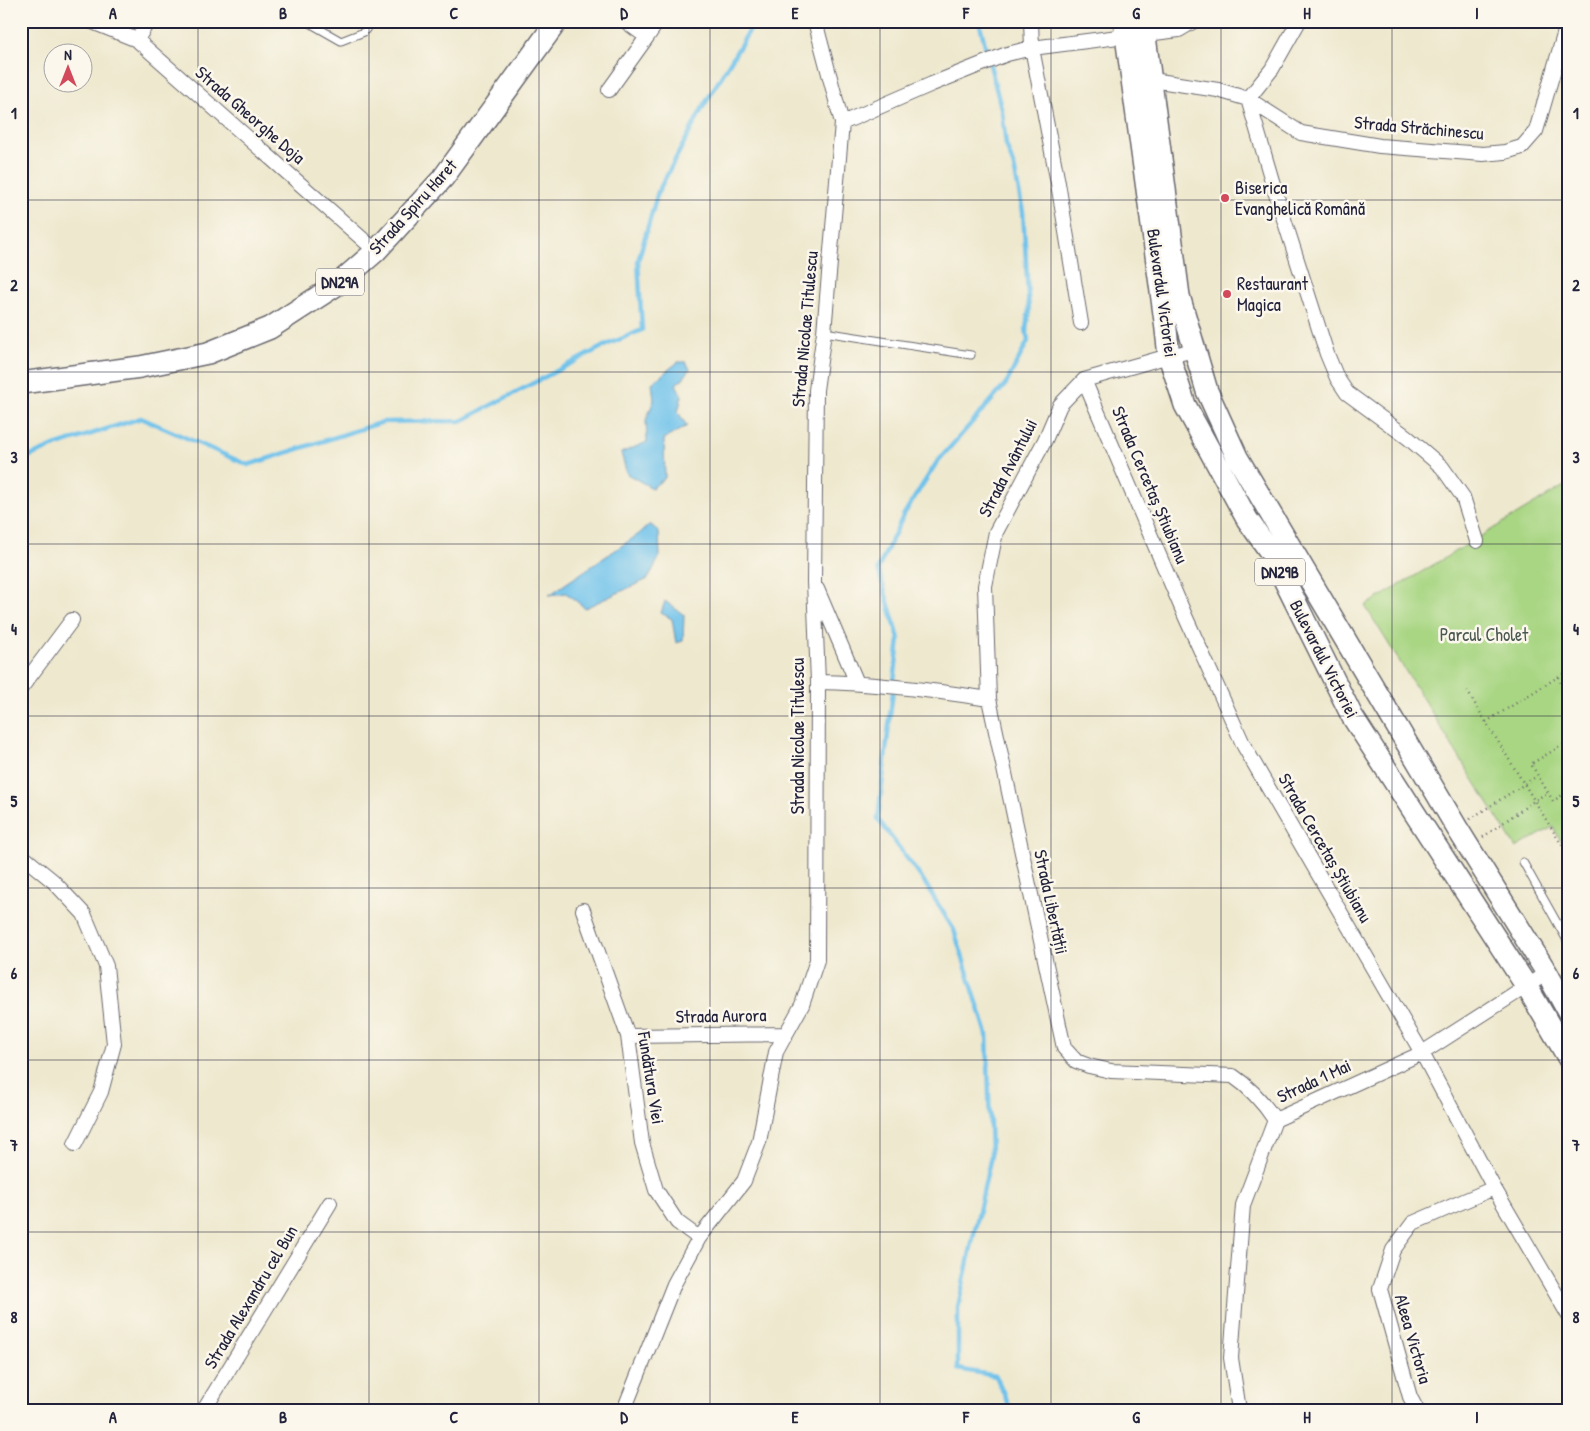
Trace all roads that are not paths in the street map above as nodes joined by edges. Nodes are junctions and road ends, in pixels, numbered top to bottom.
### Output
1 (90, 21) edge
2 (148, 21) edge
3 (306, 21) edge
4 (372, 21) edge
5 (557, 21) edge
6 (625, 21) edge
7 (658, 21) edge
8 (1030, 21) edge
9 (1194, 21) edge
10 (1299, 21) edge
11 (1568, 21) edge
12 (816, 24) edge
13 (1135, 28) edge
14 (647, 37) junction
15 (137, 40) junction
16 (1032, 48) junction
17 (1152, 80) junction
18 (609, 90) dead end
19 (1248, 99) junction
20 (842, 123) junction
21 (376, 251) junction
22 (1081, 323) dead end
23 (824, 332) junction
24 (1195, 350) junction
25 (971, 355) dead end
26 (1169, 356) junction
27 (1084, 380) junction
28 (21, 383) edge
29 (1477, 541) dead end
30 (814, 582) junction
31 (72, 620) dead end
32 (818, 682) junction
33 (857, 683) junction
34 (21, 688) edge
35 (989, 699) junction
36 (21, 855) edge
37 (1523, 862) dead end
38 (583, 910) dead end
39 (1569, 944) edge
40 (1547, 973) junction
41 (1526, 987) junction
42 (1569, 1013) edge
43 (785, 1034) junction
44 (628, 1036) junction
45 (1422, 1053) junction
46 (1569, 1059) edge
47 (1275, 1120) junction
48 (75, 1144) dead end
49 (1494, 1188) junction
50 (330, 1203) dead end
51 (699, 1238) junction
52 (1569, 1316) edge
53 (204, 1410) edge
54 (624, 1410) edge
55 (1239, 1410) edge
56 (1417, 1410) edge

1 - 15 street, Strada Gheorghe Doja
2 - 15 street
3 - 4 lane
5 - 21 main road, Strada Spiru Haret / DN29A
6 - 14 street
7 - 14 street
8 - 16 street
9 - 13 street
10 - 19 street
11 - 19 street, Strada Străchinescu
12 - 20 street, Strada Nicolae Titulescu
13 - 16 street
13 - 17 main road, Bulevardul Victoriei / DN29B
13 - 26 main road, Bulevardul Victoriei / DN29B
14 - 18 street
15 - 21 street, Strada Gheorghe Doja
16 - 20 street
16 - 22 street
17 - 19 street, Strada Străchinescu
17 - 24 main road, Bulevardul Victoriei / DN29B
19 - 29 street
20 - 23 street, Strada Nicolae Titulescu
21 - 28 main road, Strada Spiru Haret / DN29A
23 - 25 lane
23 - 30 street, Strada Nicolae Titulescu
24 - 26 street
24 - 40 main road, Bulevardul Victoriei / DN29B
26 - 27 street
26 - 41 main road, Bulevardul Victoriei / DN29B
27 - 35 street, Strada Avântului
27 - 45 street, Strada Cercetaș Știubianu
30 - 32 street, Strada Nicolae Titulescu
30 - 33 street
31 - 34 street
32 - 33 street
32 - 43 street, Strada Nicolae Titulescu
33 - 35 street
35 - 47 street, Strada Libertății
36 - 48 street
37 - 39 lane
38 - 44 street, Fundătura Viei
40 - 41 street, Strada 1 Mai
40 - 42 main road, Bulevardul Victoriei / DN29B
41 - 45 street, Strada 1 Mai
41 - 46 main road, Bulevardul Victoriei / DN29B
43 - 44 street, Strada Aurora
43 - 51 street, Strada Nicolae Titulescu
44 - 51 street, Fundătura Viei
45 - 47 street, Strada 1 Mai
45 - 49 street, Strada Cercetaș Știubianu
47 - 55 street, Strada 1 Mai
49 - 52 street, Strada Cercetaș Știubianu
49 - 56 street, Aleea Victoria
50 - 53 street, Strada Alexandru cel Bun
51 - 54 street, Strada Nicolae Titulescu

